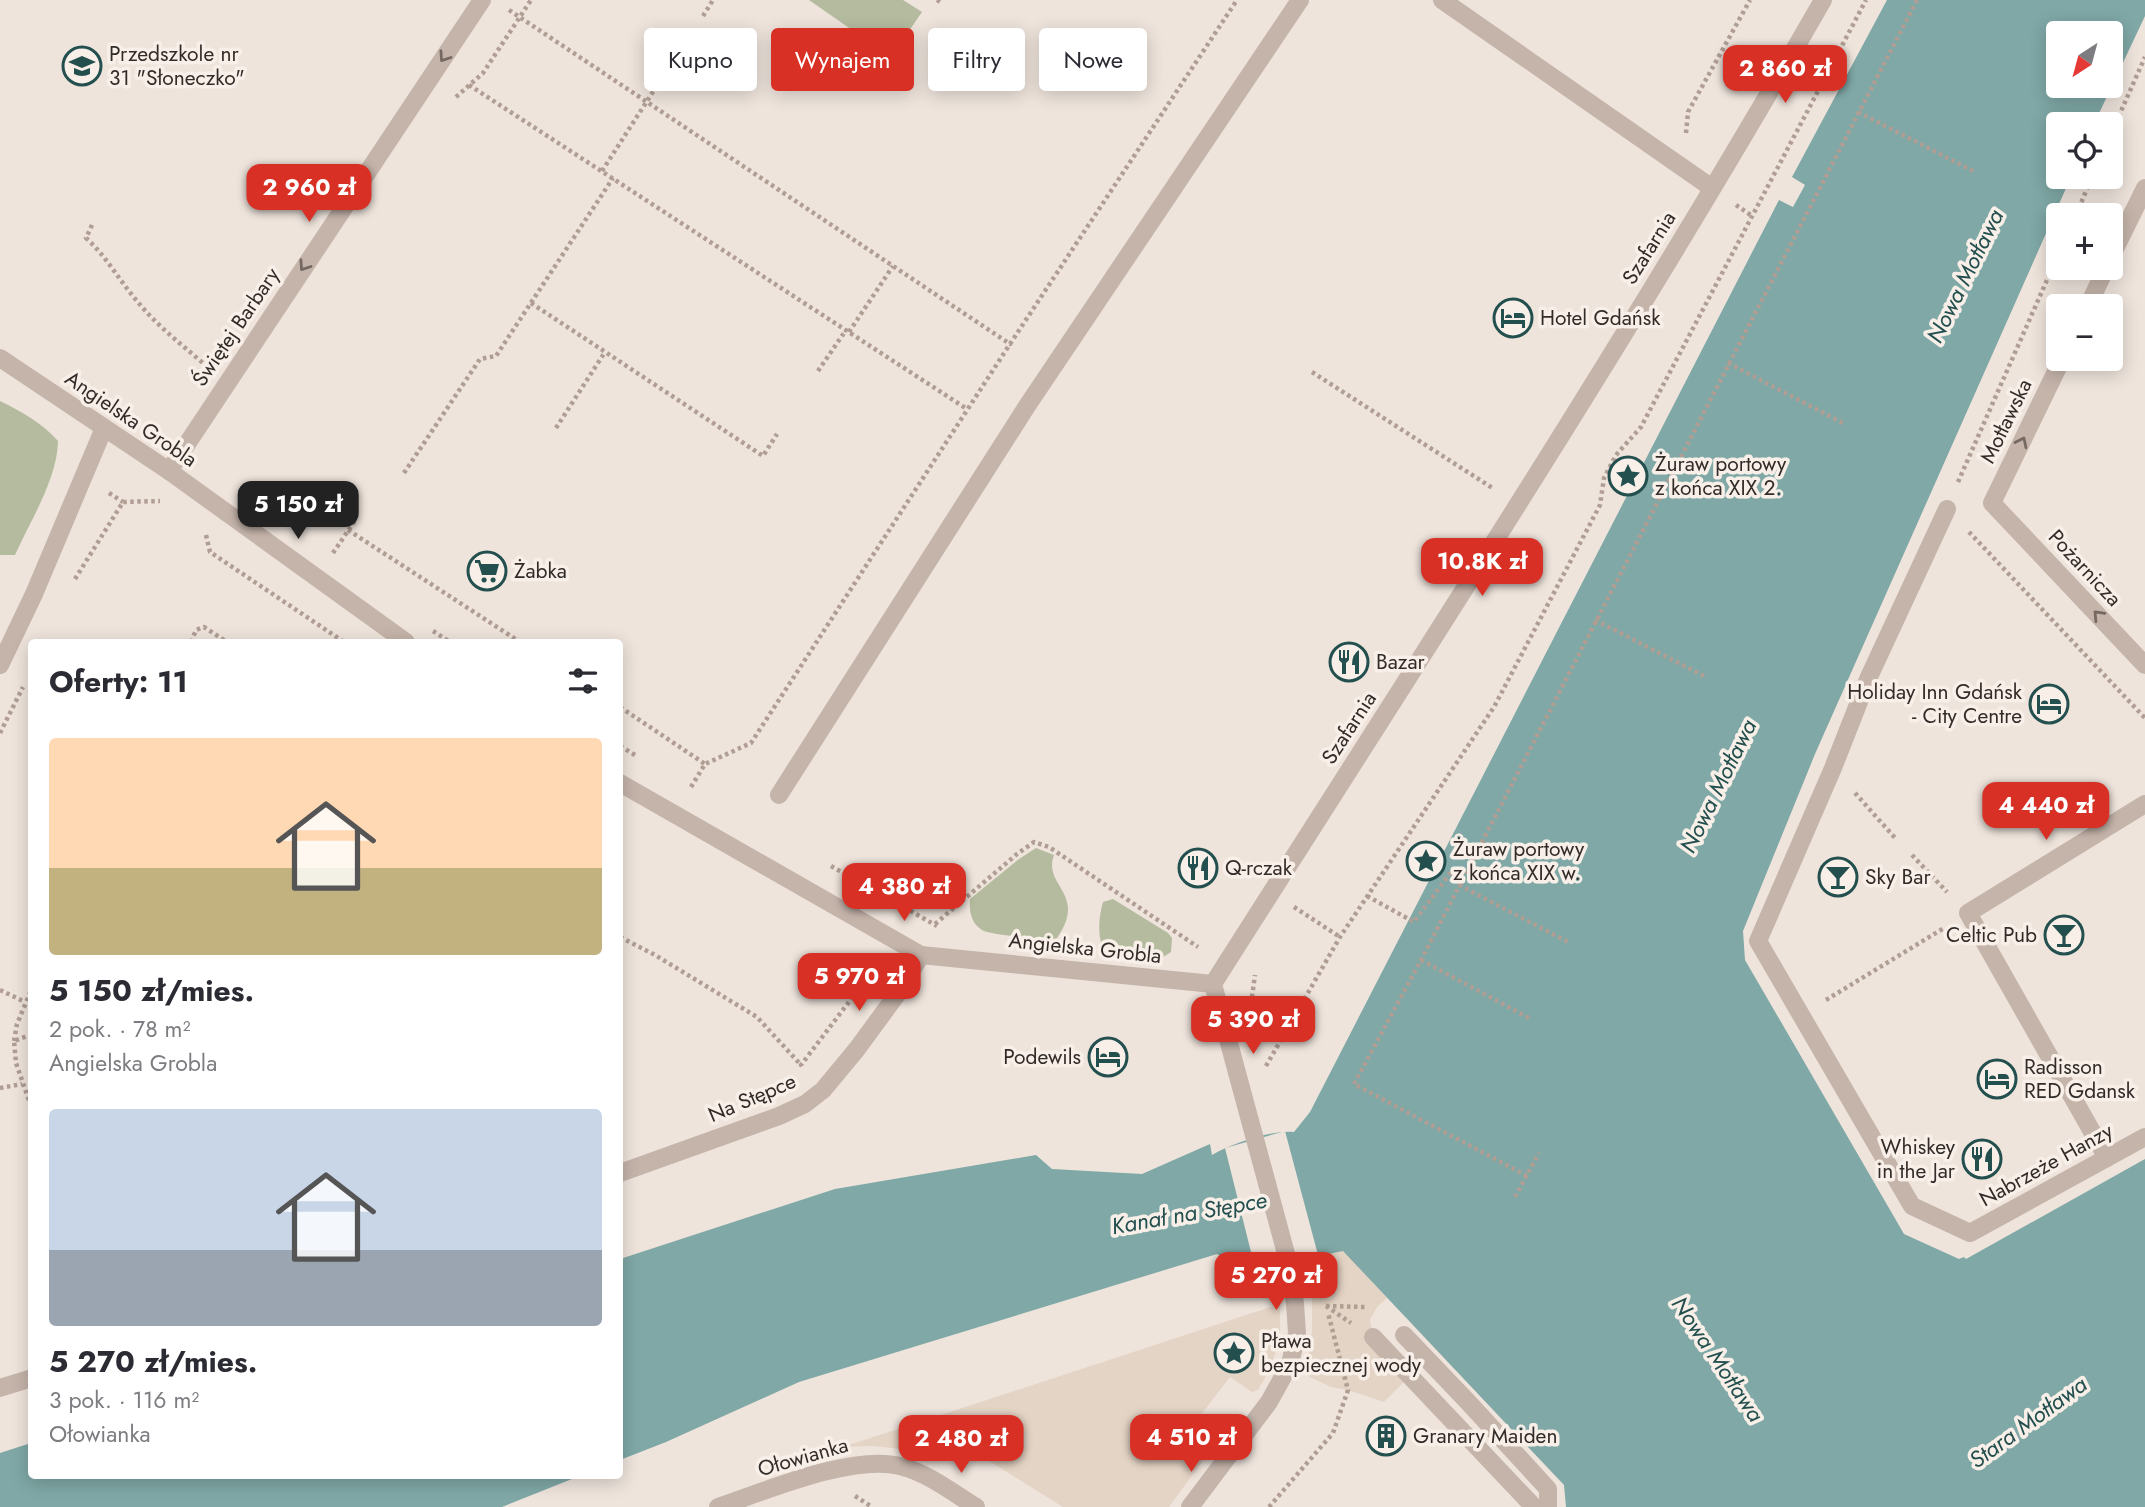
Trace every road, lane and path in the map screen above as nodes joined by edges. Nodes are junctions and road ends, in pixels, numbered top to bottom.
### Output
1 (482, 0) edge
2 (531, 0) edge
3 (713, 0) edge
4 (1237, 0) edge
5 (1300, 0) edge
6 (1442, 0) edge
7 (1750, 0) edge
8 (1823, 0) edge
9 (1866, 0) edge
10 (1917, 0) edge
11 (503, 6) dead end
12 (703, 16) dead end
13 (520, 17) junction
14 (2145, 57) edge
15 (469, 85) dead end
16 (653, 91) edge
17 (647, 101) junction
18 (1688, 112) dead end
19 (2121, 112) edge
20 (1858, 113) junction
21 (602, 171) junction
22 (1973, 172) dead end
23 (613, 178) junction
24 (1712, 188) junction
25 (2145, 188) edge
26 (92, 225) dead end
27 (2123, 233) edge
28 (893, 266) junction
29 (2047, 280) edge
30 (531, 303) junction
31 (847, 331) junction
32 (1010, 344) junction
33 (605, 352) junction
34 (0, 358) edge
35 (1728, 363) junction
36 (210, 369) dead end
37 (818, 371) dead end
38 (2056, 371) edge
39 (1312, 372) dead end
40 (967, 409) junction
41 (1843, 423) dead end
42 (104, 428) junction
43 (556, 428) dead end
44 (777, 434) dead end
45 (169, 471) junction
46 (404, 473) dead end
47 (1501, 480) dead end
48 (1992, 503) joint
49 (1947, 509) junction
50 (356, 519) dead end
51 (204, 528) dead end
52 (348, 530) junction
53 (330, 559) dead end
54 (1595, 620) junction
55 (192, 639) edge
56 (222, 639) edge
57 (336, 639) edge
58 (401, 639) edge
59 (515, 639) edge
60 (0, 665) edge
61 (2145, 665) edge
62 (1704, 676) dead end
63 (26, 679) dead end
64 (623, 709) edge
65 (2145, 718) edge
66 (0, 733) edge
67 (623, 748) edge
68 (643, 760) dead end
69 (705, 764) junction
70 (1833, 768) junction
71 (623, 785) edge
72 (702, 794) dead end
73 (779, 795) dead end
74 (2145, 804) edge
75 (1896, 839) dead end
76 (1912, 855) dead end
77 (831, 866) dead end
78 (1464, 876) junction
79 (1459, 885) junction
80 (1367, 896) junction
81 (1968, 913) junction
82 (1287, 918) dead end
83 (1339, 937) junction
84 (623, 939) edge
85 (1570, 943) dead end
86 (1192, 952) dead end
87 (921, 955) junction
88 (1420, 960) junction
89 (1255, 973) dead end
90 (1213, 984) junction
91 (0, 990) edge
92 (28, 996) edge
93 (25, 1002) junction
94 (1251, 1006) dead end
95 (1802, 1015) junction
96 (1529, 1018) dead end
97 (28, 1036) edge
98 (14, 1041) junction
99 (801, 1065) dead end
100 (1261, 1076) dead end
101 (22, 1084) junction
102 (0, 1088) edge
103 (28, 1099) edge
104 (2142, 1144) edge
105 (1539, 1153) dead end
106 (2107, 1158) junction
107 (623, 1172) edge
108 (1527, 1176) junction
109 (1515, 1197) dead end
110 (1322, 1294) dead end
111 (1326, 1306) junction
112 (1377, 1307) dead end
113 (1404, 1335) dead end
114 (1373, 1337) dead end
115 (28, 1379) edge
116 (0, 1388) edge
117 (718, 1507) edge
118 (976, 1507) edge
119 (1190, 1507) edge
120 (1269, 1507) edge
121 (1534, 1507) edge
122 (1548, 1507) edge

1 -> 45 street, Świętej Barbary
2 - 13 path
3 - 12 path
4 - 32 path
5 - 73 street
6 - 24 street
7 - 18 path
8 - 24 street, Szafarnia
9 - 80 path
10 - 20 path
11 - 13 path
13 - 17 path
14 - 19 path
15 - 21 path
16 - 17 path
17 - 21 path
17 - 28 path
20 - 22 path
20 - 35 path
21 - 23 path
23 - 30 path
23 - 31 path
24 - 90 street, Szafarnia
25 - 27 street
26 - 36 path
28 - 31 path
28 - 32 path
29 - 49 path
30 - 33 path
30 - 46 path
31 - 37 path
31 - 40 path
32 - 40 path
33 - 43 path
33 - 44 path
34 - 42 street, Angielska Grobla
35 - 41 path
35 - 54 path
48 -> 38 street, Motławska
39 - 47 path
40 - 69 path
42 - 45 street, Angielska Grobla
42 - 60 street
45 - 58 street, Angielska Grobla
61 -> 48 street, Pożarnicza
49 - 65 path
49 - 70 street
50 - 52 path
51 - 57 path
52 - 53 path
52 - 59 path
54 - 62 path
54 - 78 path
55 - 56 path
63 - 66 path
64 - 69 path
67 - 68 path
69 - 72 path
70 - 75 path
70 - 95 street
71 - 87 street, Angielska Grobla
74 - 81 street
76 - 81 path
77 - 86 path
78 - 79 path
78 - 80 path
79 - 85 path
79 - 88 path
80 - 83 path
81 - 95 path
81 - 106 street
82 - 83 path
83 - 100 path
84 - 99 path
87 - 90 street, Angielska Grobla
87 - 107 street, Na Stępce
88 - 96 path
88 - 108 path
89 - 94 path
90 - 119 street
91 - 93 path
92 - 93 path
93 - 98 path
95 - 106 street, Nabrzeże Hanzy
97 - 98 path
98 - 101 path
101 - 102 path
101 - 103 path
104 - 106 street, Nabrzeże Hanzy
105 - 108 path
108 - 109 path
110 - 111 path
111 - 112 path
111 - 120 path
113 - 122 street
114 - 121 street
115 - 116 street
117 - 118 street, Ołowianka

